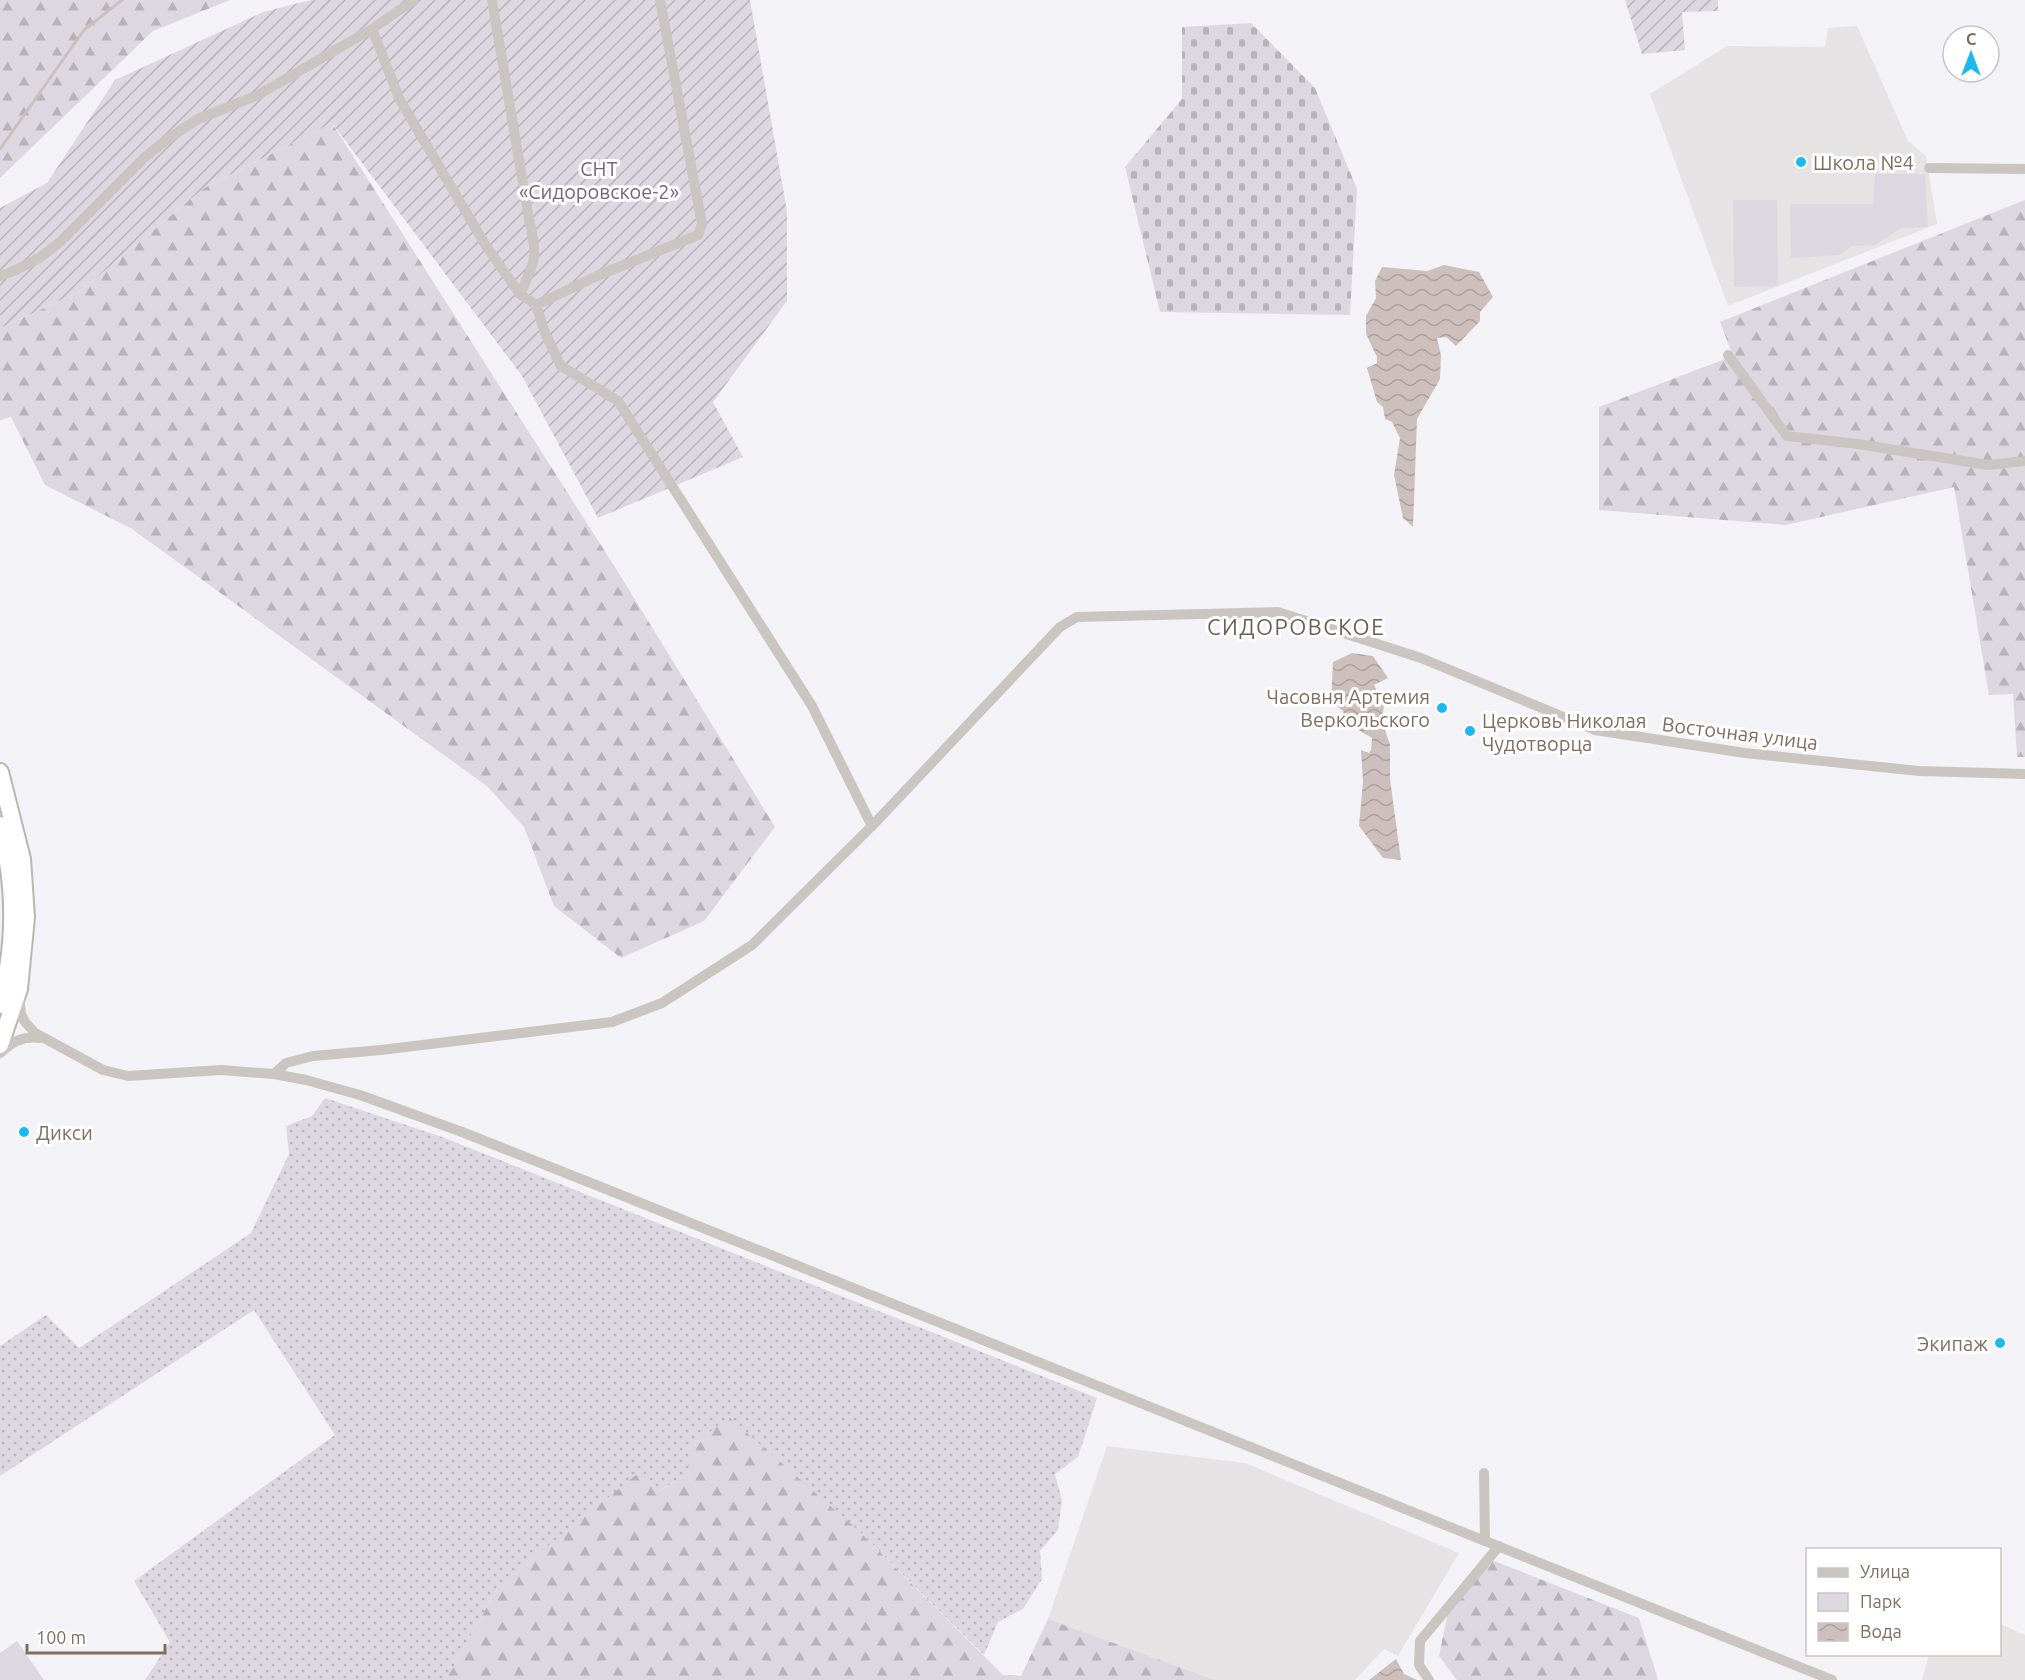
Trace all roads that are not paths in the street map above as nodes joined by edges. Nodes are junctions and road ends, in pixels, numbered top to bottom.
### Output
1 (414, 0) edge
2 (492, 0) edge
3 (660, 0) edge
4 (372, 29) junction
5 (1929, 168) dead end
6 (2025, 169) edge
7 (0, 276) edge
8 (520, 294) junction
9 (536, 305) junction
10 (1728, 355) dead end
11 (2025, 461) edge
12 (0, 772) edge
13 (2025, 774) edge
14 (0, 825) edge
15 (872, 826) junction
16 (19, 989) junction
17 (0, 1005) edge
18 (40, 1038) junction
19 (0, 1045) edge
20 (0, 1053) edge
21 (274, 1074) junction
22 (1484, 1473) dead end
23 (1485, 1541) junction
24 (1499, 1546) junction
25 (1429, 1680) edge
26 (1832, 1680) edge

1 - 4 street
2 - 8 street
3 - 9 street
4 - 7 street
4 - 8 street
5 - 6 street
8 - 9 street
9 - 15 street
10 - 11 street
12 - 16 highway
13 - 15 street, Восточная улица
14 - 17 highway
15 - 21 street, Восточная улица
16 - 18 street
16 - 19 highway
18 - 20 street
18 - 21 street
21 - 23 street
22 - 23 street
23 - 24 street
24 - 25 street
24 - 26 street

